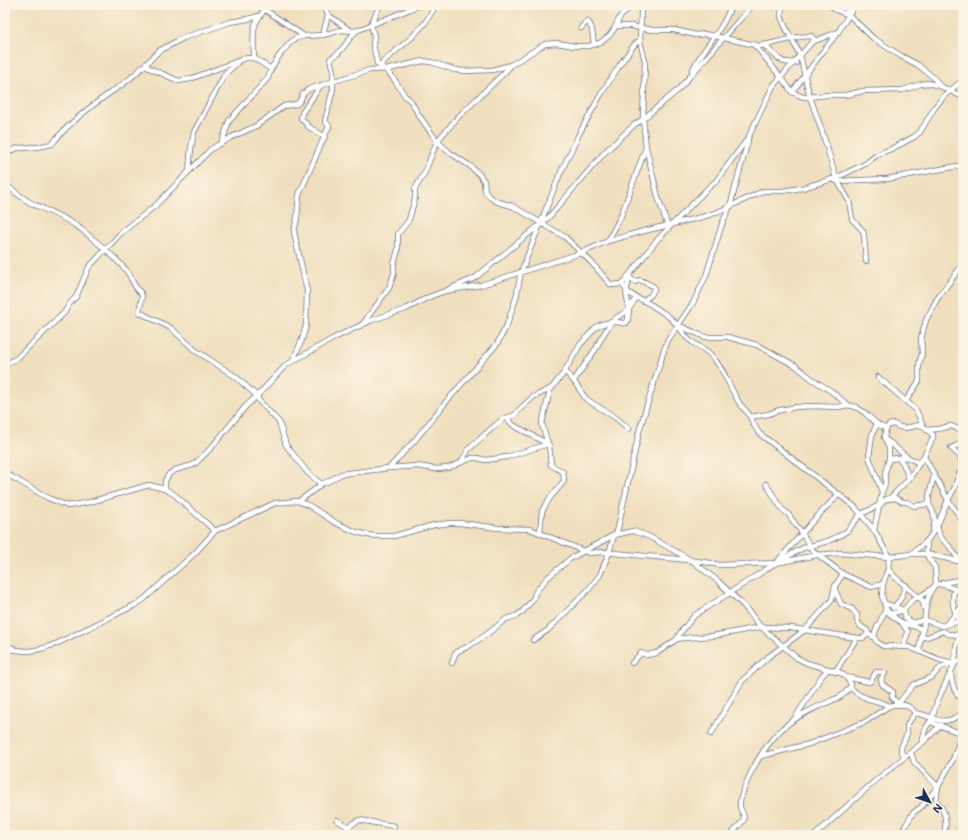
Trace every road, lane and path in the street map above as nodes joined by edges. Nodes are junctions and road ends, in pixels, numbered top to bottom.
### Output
1 (254, 5) edge
2 (324, 5) edge
3 (380, 5) edge
4 (420, 5) edge
5 (436, 5) edge
6 (632, 5) edge
7 (643, 5) edge
8 (731, 5) edge
9 (754, 5) edge
10 (768, 5) edge
11 (780, 5) edge
12 (830, 5) edge
13 (844, 5) edge
14 (855, 5) edge
15 (265, 7) edge
16 (328, 15) junction
17 (849, 15) junction
18 (259, 16) junction
19 (586, 18) dead end
20 (372, 24) junction
21 (616, 26) junction
22 (582, 28) dead end
23 (594, 28) junction
24 (641, 28) junction
25 (354, 31) junction
26 (838, 32) junction
27 (323, 35) junction
28 (304, 36) junction
29 (715, 36) junction
30 (724, 37) junction
31 (792, 38) junction
32 (640, 40) junction
33 (815, 40) junction
34 (594, 44) junction
35 (754, 45) junction
36 (764, 45) junction
37 (800, 55) junction
38 (254, 58) junction
39 (238, 62) junction
40 (795, 62) junction
41 (146, 64) junction
42 (511, 65) junction
43 (271, 69) junction
44 (382, 69) junction
45 (690, 74) junction
46 (804, 74) junction
47 (781, 77) junction
48 (963, 80) edge
49 (333, 81) junction
50 (322, 85) junction
51 (940, 86) junction
52 (950, 91) junction
53 (792, 92) junction
54 (809, 96) junction
55 (963, 97) edge
56 (643, 119) junction
57 (325, 137) junction
58 (748, 138) junction
59 (438, 141) junction
60 (222, 142) junction
61 (646, 147) junction
62 (5, 153) edge
63 (963, 165) edge
64 (189, 170) junction
65 (837, 179) junction
66 (5, 184) edge
67 (730, 206) junction
68 (541, 223) junction
69 (669, 226) junction
70 (608, 241) junction
71 (105, 250) junction
72 (582, 253) junction
73 (866, 261) dead end
74 (963, 264) edge
75 (521, 272) junction
76 (630, 276) junction
77 (622, 284) junction
78 (445, 291) junction
79 (626, 292) junction
80 (636, 298) junction
81 (644, 300) junction
82 (629, 310) junction
83 (611, 323) junction
84 (362, 325) junction
85 (678, 326) junction
86 (293, 360) junction
87 (5, 366) edge
88 (565, 372) junction
89 (878, 377) dead end
90 (573, 380) junction
91 (552, 387) junction
92 (258, 396) junction
93 (906, 401) junction
94 (848, 405) junction
95 (509, 417) junction
96 (750, 417) junction
97 (877, 424) junction
98 (925, 428) junction
99 (629, 429) dead end
100 (886, 429) junction
101 (963, 431) edge
102 (884, 437) junction
103 (963, 440) edge
104 (548, 444) junction
105 (961, 445) edge
106 (924, 456) junction
107 (907, 457) junction
108 (898, 458) junction
109 (889, 459) junction
110 (919, 463) junction
111 (963, 463) edge
112 (460, 464) junction
113 (389, 468) junction
114 (963, 471) edge
115 (5, 473) edge
116 (934, 474) junction
117 (909, 479) junction
118 (321, 484) junction
119 (766, 484) dead end
120 (165, 490) junction
121 (882, 492) junction
122 (839, 494) junction
123 (889, 499) junction
124 (948, 500) junction
125 (299, 501) junction
126 (929, 504) junction
127 (880, 505) junction
128 (861, 514) junction
129 (963, 524) edge
130 (937, 526) junction
131 (874, 530) junction
132 (215, 531) junction
133 (933, 531) junction
134 (540, 533) junction
135 (802, 533) junction
136 (614, 535) junction
137 (926, 541) junction
138 (810, 546) junction
139 (584, 552) junction
140 (609, 553) junction
141 (911, 554) junction
142 (926, 554) junction
143 (817, 555) junction
144 (889, 557) junction
145 (691, 560) junction
146 (963, 562) edge
147 (776, 563) junction
148 (888, 569) junction
149 (843, 574) junction
150 (963, 579) edge
151 (943, 583) junction
152 (883, 584) junction
153 (936, 584) junction
154 (906, 585) junction
155 (931, 589) junction
156 (835, 590) junction
157 (954, 591) junction
158 (730, 592) junction
159 (963, 592) edge
160 (917, 597) junction
161 (884, 603) junction
162 (963, 606) edge
163 (894, 607) junction
164 (904, 610) junction
165 (925, 611) junction
166 (888, 612) junction
167 (956, 614) junction
168 (925, 620) junction
169 (962, 621) edge
170 (902, 623) junction
171 (943, 626) junction
172 (760, 627) junction
173 (923, 629) junction
174 (805, 630) junction
175 (961, 632) edge
176 (937, 633) junction
177 (868, 634) junction
178 (874, 637) junction
179 (922, 637) junction
180 (857, 638) junction
181 (677, 639) junction
182 (533, 640) dead end
183 (5, 646) edge
184 (784, 646) junction
185 (903, 647) junction
186 (13, 648) junction
187 (5, 651) edge
188 (919, 651) junction
189 (963, 660) edge
190 (452, 663) dead end
191 (632, 663) dead end
192 (955, 663) junction
193 (828, 669) junction
194 (835, 672) junction
195 (950, 673) junction
196 (846, 677) junction
197 (850, 687) junction
198 (963, 701) edge
199 (898, 704) junction
200 (889, 706) junction
201 (915, 712) junction
202 (963, 713) edge
203 (932, 718) junction
204 (794, 720) junction
205 (945, 721) junction
206 (940, 726) junction
207 (963, 728) edge
208 (711, 734) dead end
209 (963, 734) edge
210 (922, 743) junction
211 (911, 753) junction
212 (761, 756) junction
213 (905, 758) junction
214 (938, 787) junction
215 (337, 820) dead end
216 (394, 826) dead end
217 (963, 826) edge
218 (732, 835) edge
219 (815, 835) edge
220 (900, 835) edge
221 (944, 835) edge
222 (956, 835) edge

1 - 15 street
2 - 16 street
3 - 20 street
4 - 20 street
5 - 44 street
6 - 21 street
7 - 24 street
8 - 29 street
9 - 30 street
10 - 11 street
11 - 31 street
12 - 17 street
13 - 17 street
14 - 17 street
15 - 18 street
15 - 28 street
16 - 25 street
16 - 27 street
17 - 26 street
17 - 51 street
18 - 38 street
18 - 41 street
19 - 23 street
20 - 25 street
20 - 44 street
21 - 24 street
21 - 34 street
22 - 23 street
23 - 34 street
24 - 29 street
24 - 32 street
25 - 27 street
25 - 49 street
26 - 33 street
26 - 46 street
27 - 28 street
28 - 43 street
29 - 30 street
29 - 45 street
30 - 35 street
30 - 45 street
31 - 33 street
31 - 36 street
31 - 37 street
32 - 56 street
32 - 68 street
33 - 37 street
34 - 42 street
35 - 36 street
35 - 47 street
36 - 40 street
37 - 40 street
37 - 46 street
38 - 39 street
38 - 43 street
39 - 41 street
39 - 64 street
40 - 46 street
40 - 47 street
41 - 62 street
42 - 44 street
42 - 59 street
43 - 60 street
44 - 49 street
44 - 59 street
45 - 56 street
46 - 53 street
46 - 54 street
47 - 53 street
47 - 58 street
48 - 52 street
49 - 50 street
49 - 57 street
50 - 57 street
50 - 60 street
51 - 52 street
51 - 54 street
52 - 55 street
52 - 65 street
53 - 54 street
54 - 65 street
56 - 61 street
56 - 68 street
57 - 86 street
58 - 67 street
58 - 69 street
59 - 68 street
59 - 84 street
60 - 64 street
61 - 69 street
61 - 70 street
63 - 65 street
64 - 71 street
65 - 67 street
65 - 73 street
66 - 71 street
67 - 69 street
67 - 85 street
68 - 72 street
68 - 75 street
68 - 78 street
69 - 70 street
69 - 76 street
70 - 72 street
71 - 87 street
71 - 92 street
72 - 75 street
72 - 77 street
74 - 93 street
75 - 78 street
75 - 113 street
76 - 77 street
76 - 79 street
76 - 81 street
77 - 79 street
78 - 84 street
79 - 80 street
79 - 82 street
80 - 81 street
80 - 82 street
81 - 85 street
82 - 83 street
82 - 83 street
83 - 88 street
83 - 90 street
84 - 86 street
85 - 94 street
85 - 96 street
85 - 136 street
86 - 92 street
88 - 90 street
88 - 91 street
89 - 93 street
90 - 99 street
91 - 95 street
91 - 104 street
92 - 118 street
92 - 120 street
93 - 98 street
94 - 96 street
94 - 97 street
95 - 104 street
95 - 112 street
96 - 122 street
97 - 100 street
97 - 121 street
98 - 100 street
98 - 101 street
98 - 106 street
100 - 102 street
102 - 107 street
102 - 109 street
103 - 105 street
104 - 112 street
104 - 134 street
105 - 111 street
106 - 110 street
106 - 116 street
107 - 108 street
107 - 110 street
108 - 109 street
108 - 117 street
109 - 121 street
110 - 117 street
112 - 113 street
113 - 118 street
114 - 124 street
115 - 120 street
116 - 124 street
116 - 126 street
117 - 123 street
118 - 125 street
119 - 135 street
120 - 132 street
121 - 127 street
122 - 128 street
122 - 135 street
123 - 126 street
123 - 127 street
124 - 129 street
124 - 130 street
125 - 132 street
125 - 134 street
126 - 133 street
127 - 128 street
127 - 131 street
128 - 131 street
128 - 138 street
130 - 133 street
130 - 146 street
131 - 144 street
132 - 186 street
133 - 137 street
134 - 139 street
135 - 138 street
135 - 147 street
136 - 139 street
136 - 140 street
136 - 145 street
137 - 141 street
137 - 142 street
138 - 143 street
138 - 147 street
139 - 140 street
139 - 190 street
140 - 145 street
140 - 182 street
141 - 142 street
141 - 144 street
142 - 146 street
142 - 153 street
143 - 144 street
143 - 147 street
143 - 149 street
144 - 148 street
145 - 147 street
145 - 158 street
147 - 158 street
148 - 152 street
148 - 154 street
149 - 152 street
149 - 156 street
150 - 151 street
151 - 153 street
151 - 157 street
152 - 161 street
153 - 155 street
154 - 160 street
154 - 163 street
155 - 160 street
155 - 165 street
156 - 174 street
156 - 177 street
157 - 159 street
157 - 167 street
158 - 172 street
158 - 181 street
160 - 164 street
160 - 165 street
161 - 163 street
161 - 166 street
162 - 167 street
163 - 164 street
163 - 166 street
164 - 166 street
164 - 168 street
165 - 168 street
166 - 170 street
166 - 178 street
167 - 169 street
167 - 171 street
168 - 171 street
168 - 173 street
169 - 171 street
169 - 175 street
170 - 173 street
170 - 185 street
171 - 176 street
172 - 174 street
172 - 181 street
172 - 184 street
173 - 179 street
174 - 180 street
174 - 184 street
175 - 176 street
175 - 192 street
176 - 179 street
177 - 178 street
177 - 180 street
178 - 185 street
179 - 188 street
180 - 194 street
181 - 191 street
183 - 186 street
184 - 193 street
184 - 208 street
185 - 188 street
186 - 187 street
188 - 192 street
189 - 192 street
192 - 195 street
192 - 199 street
193 - 194 street
193 - 204 street
194 - 196 street
195 - 198 street
195 - 203 street
196 - 197 street
196 - 199 street
197 - 200 street
197 - 204 street
199 - 200 street
199 - 201 street
200 - 212 street
201 - 203 street
201 - 213 street
202 - 205 street
203 - 205 street
203 - 206 street
203 - 210 street
204 - 212 street
205 - 206 street
206 - 209 street
206 - 210 street
207 - 209 street
209 - 214 street
210 - 211 street
211 - 213 street
211 - 214 street
212 - 218 street
213 - 219 street
214 - 220 street
214 - 221 street
215 - 216 street
217 - 222 street

